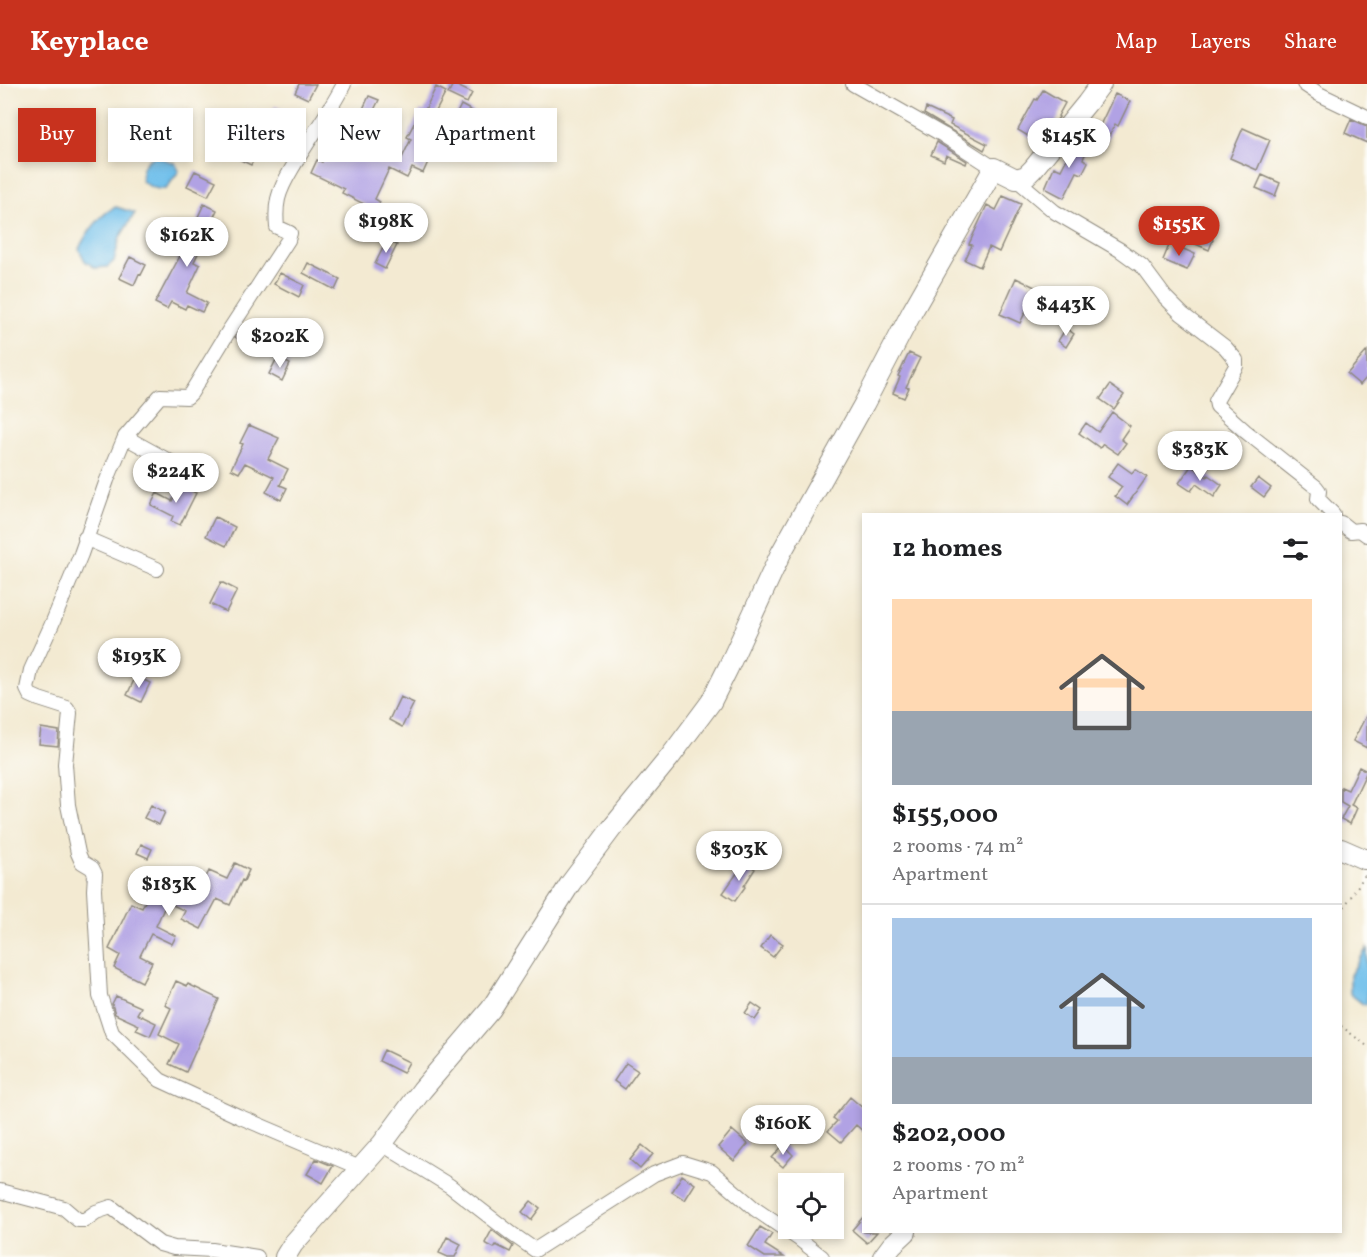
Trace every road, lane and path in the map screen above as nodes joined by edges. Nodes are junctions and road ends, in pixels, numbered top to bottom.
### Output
1 (344, 84) edge
2 (853, 84) edge
3 (1101, 84) edge
4 (1304, 84) edge
5 (1367, 117) edge
6 (994, 168) junction
7 (1016, 179) junction
8 (125, 437) junction
9 (188, 471) dead end
10 (1332, 513) edge
11 (1342, 524) edge
12 (1367, 535) edge
13 (85, 538) junction
14 (157, 568) dead end
15 (1342, 849) edge
16 (1367, 859) edge
17 (1367, 873) edge
18 (1342, 910) edge
19 (1342, 1027) edge
20 (1367, 1046) edge
21 (382, 1143) junction
22 (360, 1168) junction
23 (0, 1191) edge
24 (905, 1233) edge
25 (257, 1257) edge
26 (285, 1257) edge
27 (822, 1257) edge
28 (883, 1257) edge

1 - 8 street
2 - 6 street
3 - 7 street
4 - 5 street
6 - 7 street
6 - 21 street
7 - 10 street
8 - 9 street
8 - 13 street
11 - 12 street
13 - 14 street
13 - 22 street
15 - 16 street
17 - 18 path
19 - 20 path
21 - 22 street
21 - 27 street
22 - 26 street
23 - 25 street
24 - 28 street

